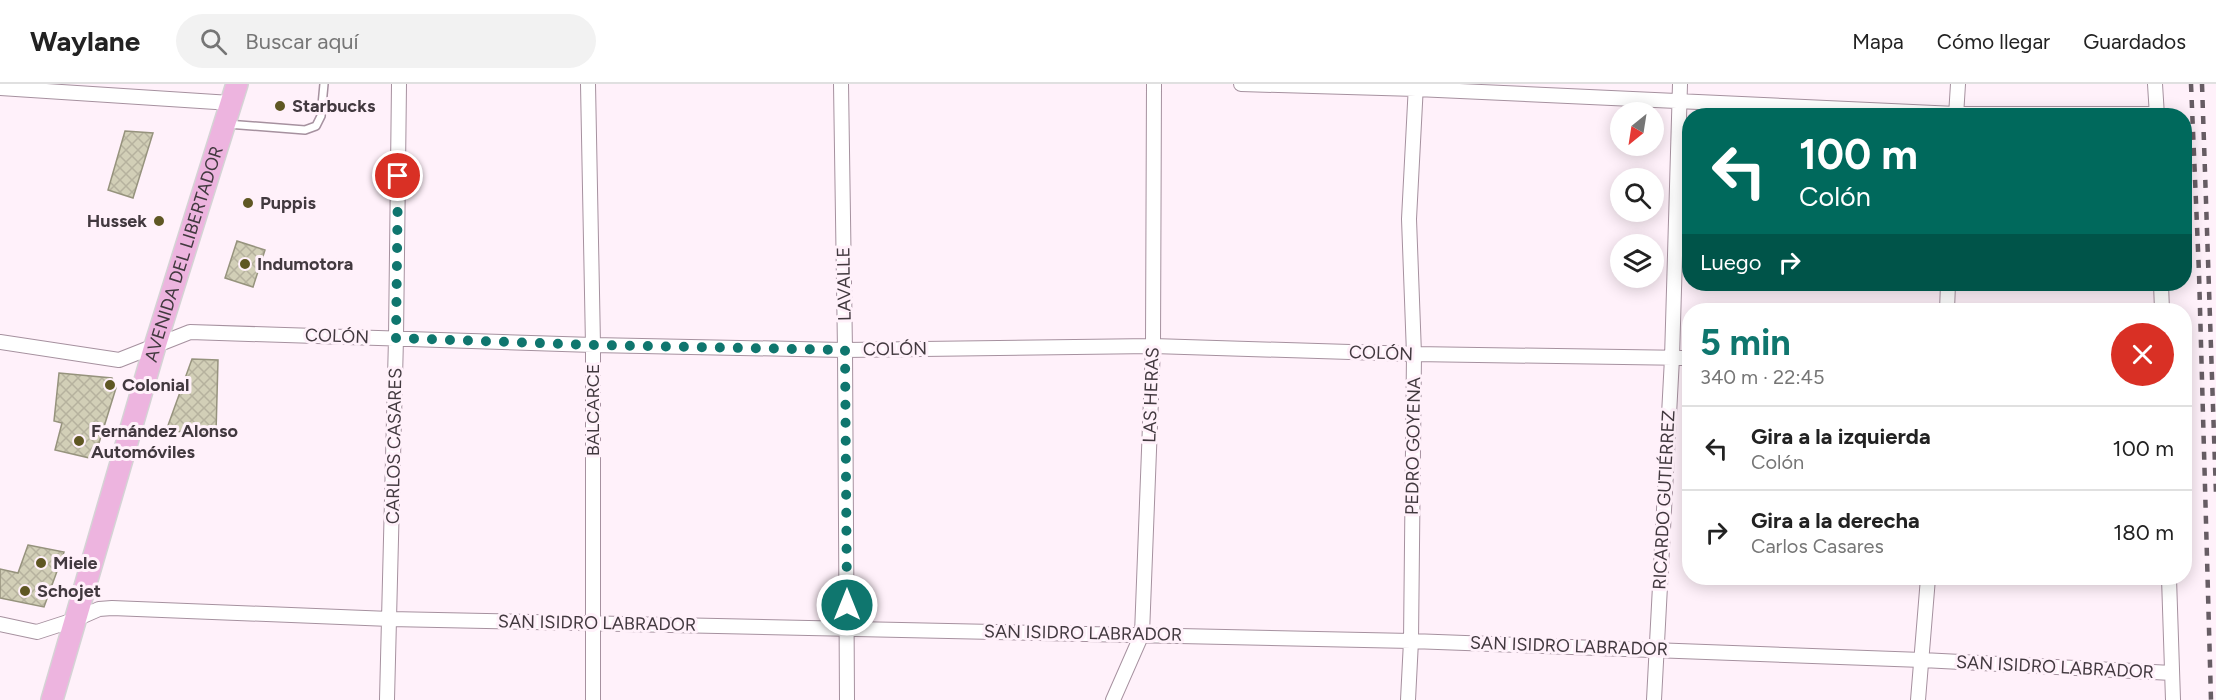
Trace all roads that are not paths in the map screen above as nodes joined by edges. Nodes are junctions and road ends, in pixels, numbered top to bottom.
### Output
1 (324, 84) edge
2 (399, 84) edge
3 (588, 84) edge
4 (841, 84) edge
5 (1154, 84) edge
6 (1241, 84) edge
7 (1680, 84) edge
8 (1958, 84) edge
9 (2155, 84) edge
10 (1416, 86) edge
11 (0, 88) edge
12 (234, 94) edge
13 (1678, 102) junction
14 (1806, 108) edge
15 (1956, 108) edge
16 (2157, 108) edge
17 (224, 124) junction
18 (396, 338) junction
19 (0, 342) edge
20 (593, 345) junction
21 (155, 346) junction
22 (1153, 346) junction
23 (845, 350) junction
24 (1414, 354) junction
25 (1672, 358) junction
26 (1682, 358) edge
27 (1927, 585) edge
28 (2169, 585) edge
29 (390, 619) junction
30 (74, 620) junction
31 (0, 624) edge
32 (592, 624) junction
33 (847, 628) junction
34 (1142, 634) junction
35 (1411, 641) junction
36 (1656, 649) junction
37 (1922, 660) junction
38 (2172, 674) junction
39 (52, 700) edge
40 (387, 700) edge
41 (593, 700) edge
42 (847, 700) edge
43 (1113, 700) edge
44 (1408, 700) edge
45 (1654, 700) edge
46 (1918, 700) edge
47 (2173, 700) edge

1 - 17 lane
2 - 18 street, CARLOS CASARES
3 - 20 street, BALCARCE
4 - 23 street, LAVALLE
5 - 22 street, LAS HERAS
6 - 10 street
7 - 13 street, RICARDO GUTIÉRREZ
8 - 15 street
9 - 16 street
10 - 13 street
10 - 24 street, PEDRO GOYENA
11 - 12 street
12 - 17 main road, AVENIDA DEL LIBERTADOR
13 - 14 street
13 - 25 street, RICARDO GUTIÉRREZ
17 - 21 main road, AVENIDA DEL LIBERTADOR
18 - 20 street, COLÓN
18 - 21 street, COLÓN
18 - 29 street, CARLOS CASARES
19 - 21 street, COLÓN
20 - 23 street, COLÓN
20 - 32 street, BALCARCE
21 - 30 main road, AVENIDA DEL LIBERTADOR
22 - 23 street, COLÓN
22 - 24 street, COLÓN
22 - 34 street, LAS HERAS
23 - 33 street, LAVALLE
24 - 25 street, COLÓN
24 - 35 street, PEDRO GOYENA
25 - 26 street, COLÓN
25 - 36 street, RICARDO GUTIÉRREZ
27 - 37 street
28 - 38 street
29 - 30 street, SAN ISIDRO LABRADOR
29 - 32 street, SAN ISIDRO LABRADOR
29 - 40 street, CARLOS CASARES
30 - 31 street, SAN ISIDRO LABRADOR
30 - 39 main road, AVENIDA DEL LIBERTADOR
32 - 33 street, SAN ISIDRO LABRADOR
32 - 41 street, BALCARCE
33 - 34 street, SAN ISIDRO LABRADOR
33 - 42 street, LAVALLE
34 - 35 street, SAN ISIDRO LABRADOR
34 - 43 street, LAS HERAS
35 - 36 street, SAN ISIDRO LABRADOR
35 - 44 street, PEDRO GOYENA
36 - 37 street, SAN ISIDRO LABRADOR
36 - 45 street, RICARDO GUTIÉRREZ
37 - 38 street, SAN ISIDRO LABRADOR
37 - 46 street
38 - 47 street

